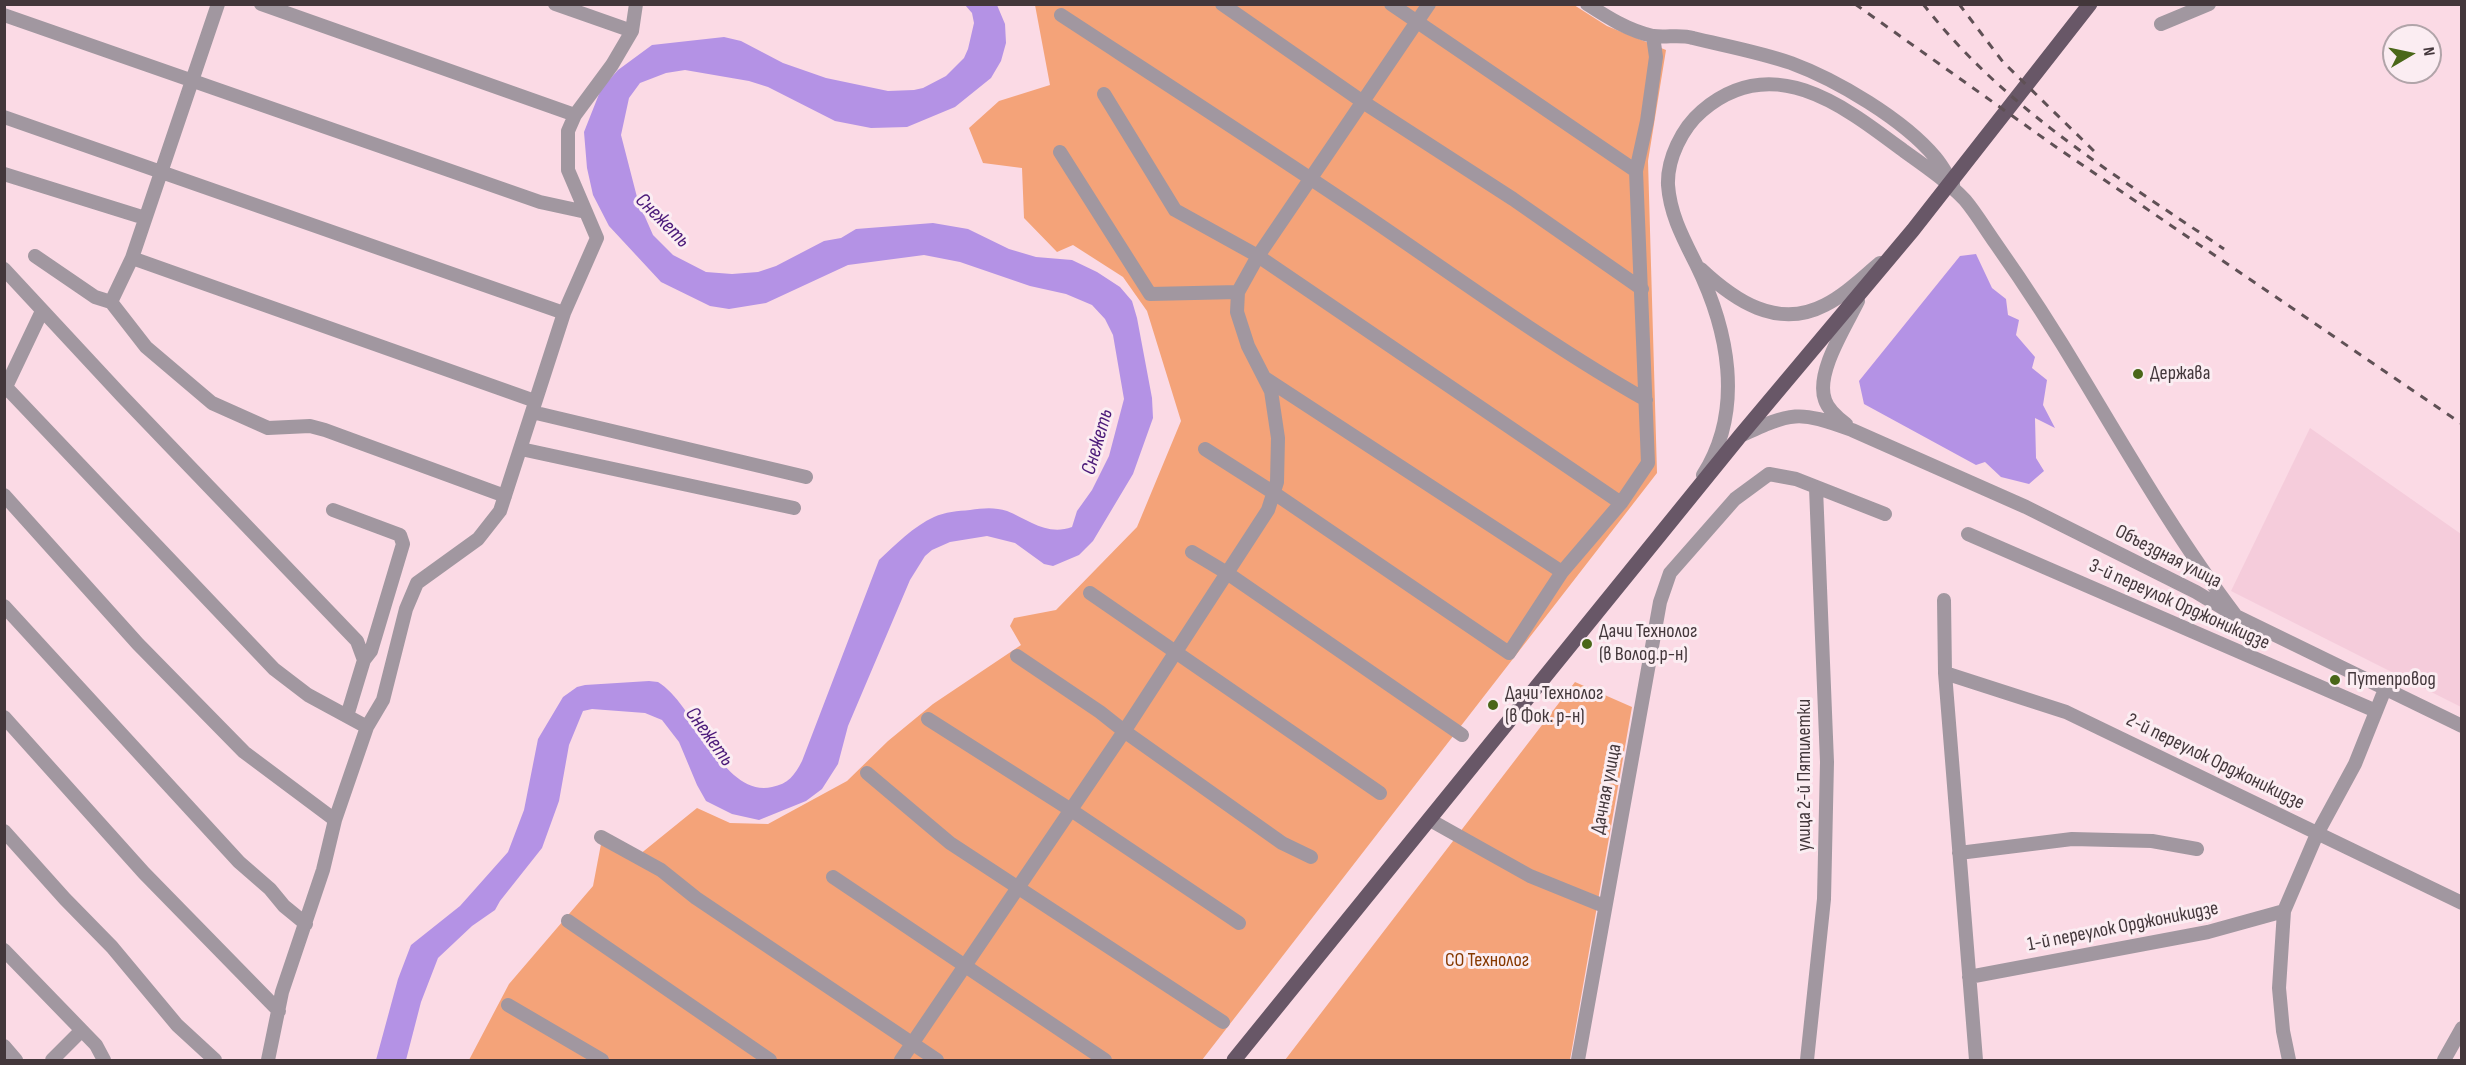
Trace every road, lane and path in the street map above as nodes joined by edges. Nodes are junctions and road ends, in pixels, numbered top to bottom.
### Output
1 (218, 4) edge
2 (261, 4) edge
3 (555, 4) edge
4 (636, 4) edge
5 (1222, 4) edge
6 (1391, 4) edge
7 (1430, 4) edge
8 (1587, 4) edge
9 (2090, 4) edge
10 (2210, 4) edge
11 (4, 15) edge
12 (1061, 15) dead end
13 (1418, 22) junction
14 (2161, 24) dead end
15 (632, 31) junction
16 (1653, 36) junction
17 (192, 81) junction
18 (1104, 94) dead end
19 (1363, 102) junction
20 (575, 115) junction
21 (4, 117) edge
22 (1060, 152) dead end
23 (162, 170) junction
24 (1636, 171) junction
25 (4, 174) edge
26 (1311, 178) junction
27 (1965, 200) junction
28 (586, 212) junction
29 (146, 218) junction
30 (1897, 249) junction
31 (35, 256) dead end
32 (1258, 256) junction
33 (132, 258) junction
34 (1697, 266) junction
35 (4, 269) edge
36 (1642, 289) junction
37 (1864, 290) junction
38 (1238, 292) junction
39 (111, 302) junction
40 (42, 311) junction
41 (564, 313) junction
42 (1264, 377) junction
43 (5, 388) edge
44 (1646, 400) junction
45 (534, 407) junction
46 (1852, 430) junction
47 (1740, 436) junction
48 (521, 449) junction
49 (1205, 449) dead end
50 (806, 477) dead end
51 (1816, 488) junction
52 (1274, 493) junction
53 (4, 495) edge
54 (506, 496) junction
55 (1621, 503) junction
56 (1684, 506) junction
57 (794, 508) dead end
58 (333, 510) dead end
59 (1885, 514) dead end
60 (1968, 534) dead end
61 (1192, 552) dead end
62 (1562, 572) junction
63 (1227, 573) junction
64 (2206, 576) junction
65 (2196, 592) junction
66 (1090, 593) dead end
67 (1944, 600) dead end
68 (4, 606) edge
69 (2236, 616) junction
70 (1175, 652) junction
71 (1017, 656) dead end
72 (364, 660) junction
73 (1945, 673) junction
74 (2385, 689) junction
75 (2376, 711) junction
76 (347, 716) junction
77 (4, 717) edge
78 (927, 719) dead end
79 (2462, 726) edge
80 (367, 727) junction
81 (1124, 731) junction
82 (1462, 735) dead end
83 (867, 773) dead end
84 (1380, 793) dead end
85 (1071, 810) junction
86 (335, 820) junction
87 (1430, 820) junction
88 (4, 831) edge
89 (2317, 834) junction
90 (601, 837) dead end
91 (2197, 849) dead end
92 (1959, 853) junction
93 (1311, 857) dead end
94 (833, 877) dead end
95 (1017, 889) junction
96 (2462, 903) edge
97 (1604, 906) junction
98 (2284, 911) junction
99 (568, 921) dead end
100 (1239, 923) dead end
101 (306, 924) junction
102 (4, 950) edge
103 (965, 966) junction
104 (1969, 976) junction
105 (508, 1005) dead end
106 (279, 1011) junction
107 (1223, 1022) dead end
108 (2462, 1028) edge
109 (81, 1031) junction
110 (913, 1044) junction
111 (4, 1046) edge
112 (16, 1060) edge
113 (52, 1060) edge
114 (104, 1060) edge
115 (215, 1060) edge
116 (268, 1060) edge
117 (602, 1060) edge
118 (770, 1060) edge
119 (901, 1060) edge
120 (937, 1060) edge
121 (1105, 1060) edge
122 (1234, 1060) edge
123 (1578, 1060) edge
124 (1807, 1060) edge
125 (1976, 1060) edge
126 (2289, 1060) edge
127 (2444, 1060) edge

1 - 17 street
2 - 20 street
3 - 15 street
4 - 15 street
5 - 19 street
6 - 13 street
7 - 13 street
8 - 16 street
9 - 30 main road
10 - 14 street
11 - 17 street
12 - 26 street
13 - 19 street
13 - 24 street
15 - 20 street
16 - 24 street
16 - 27 street
17 - 23 street
17 - 28 street
18 - 32 street
19 - 26 street
19 - 36 street
20 - 28 street
21 - 23 street
22 - 38 street
23 - 29 street
23 - 41 street
24 - 36 street
25 - 29 street
26 - 32 street
26 - 44 street
27 - 34 street
27 - 64 street
28 - 41 street
29 - 33 street
30 - 34 street
30 - 37 main road
31 - 39 street
32 - 38 street
32 - 55 street
33 - 39 street
33 - 45 street
34 - 56 street
35 - 40 street
36 - 44 street
37 - 46 street
37 - 47 main road
38 - 42 street
39 - 54 street
40 - 43 street
40 - 72 street
41 - 45 street
42 - 52 street
42 - 62 street
43 - 76 street
44 - 55 street
45 - 48 street
45 - 50 street
46 - 47 street, Объездная улица
46 - 65 street, Объездная улица
47 - 56 main road
48 - 54 street
48 - 57 street
49 - 52 street
51 - 59 street, Дачная улица
51 - 97 street, Дачная улица
51 - 124 street, улица 2-й Пятилетки
52 - 62 street
52 - 63 street
53 - 86 street
54 - 80 street
55 - 62 street
56 - 87 main road
58 - 72 street
60 - 75 street, 3-й переулок Орджоникидзе
61 - 63 street
63 - 70 street
63 - 82 street
64 - 65 street
64 - 69 street
65 - 69 street, Объездная улица
66 - 70 street
67 - 73 street
68 - 101 street
69 - 74 street, Объездная улица
70 - 81 street
70 - 84 street
71 - 81 street
72 - 76 street
73 - 89 street, 2-й переулок Орджоникидзе
73 - 92 street
74 - 75 street
74 - 79 street, Объездная улица
75 - 89 street
76 - 80 street
77 - 106 street
78 - 85 street
80 - 86 street
81 - 85 street
81 - 93 street
83 - 95 street
85 - 95 street
85 - 100 street
86 - 101 street
87 - 97 street
87 - 122 main road
88 - 115 street
89 - 96 street, 2-й переулок Орджоникидзе
89 - 98 street
90 - 110 street
91 - 92 street
92 - 104 street
94 - 103 street
95 - 103 street
95 - 107 street
97 - 123 street, Дачная улица
98 - 104 street, 1-й переулок Орджоникидзе
98 - 126 street
99 - 118 street
101 - 106 street
102 - 109 street
103 - 110 street
103 - 121 street
104 - 125 street
105 - 117 street
106 - 116 street
108 - 127 street
109 - 113 street
109 - 114 street
110 - 119 street
110 - 120 street
111 - 112 street

